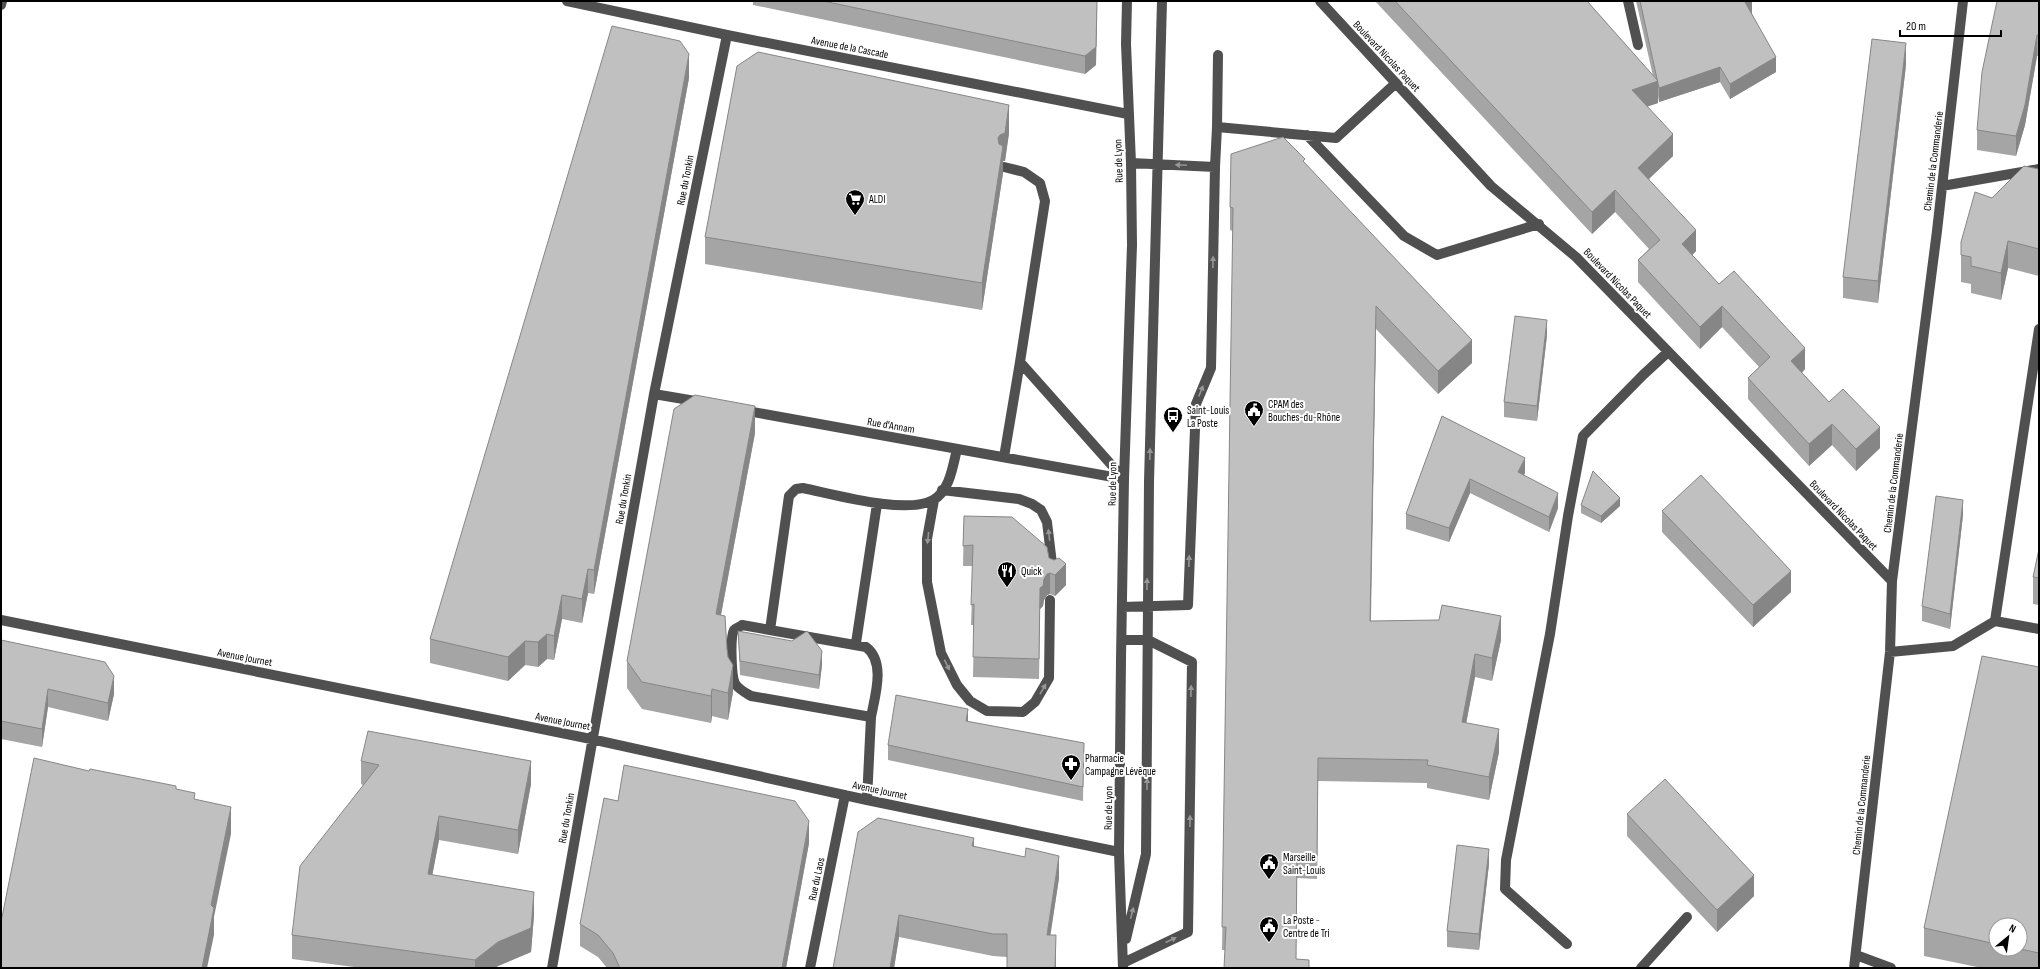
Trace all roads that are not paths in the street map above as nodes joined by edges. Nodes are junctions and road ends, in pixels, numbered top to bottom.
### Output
1 (2, 1) edge
2 (567, 1) edge
3 (1127, 1) edge
4 (1162, 1) edge
5 (1628, 1) edge
6 (1963, 1) edge
7 (1320, 2) edge
8 (1, 4) edge
9 (727, 35) junction
10 (1638, 45) dead end
11 (1218, 56) dead end
12 (1396, 83) junction
13 (1128, 114) junction
14 (1217, 127) junction
15 (1307, 135) junction
16 (1131, 163) junction
17 (1157, 164) junction
18 (1215, 166) junction
19 (1004, 168) dead end
20 (2039, 169) edge
21 (1942, 186) junction
22 (1539, 224) junction
23 (2039, 329) edge
24 (1668, 352) junction
25 (1020, 362) junction
26 (654, 394) junction
27 (709, 404) edge
28 (732, 408) edge
29 (957, 449) junction
30 (1004, 458) junction
31 (1124, 479) junction
32 (942, 490) junction
33 (934, 500) junction
34 (877, 504) junction
35 (1054, 574) edge
36 (1892, 581) junction
37 (1050, 600) dead end
38 (1147, 606) junction
39 (1122, 607) junction
40 (1, 620) edge
41 (1995, 621) junction
42 (2039, 629) edge
43 (770, 630) junction
44 (1122, 640) junction
45 (1148, 640) junction
46 (856, 643) junction
47 (1890, 652) junction
48 (872, 717) junction
49 (592, 739) junction
50 (845, 795) junction
51 (866, 800) junction
52 (1119, 852) junction
53 (1687, 917) dead end
54 (1567, 944) dead end
55 (1123, 950) junction
56 (1856, 955) junction
57 (1123, 965) edge
58 (552, 968) edge
59 (810, 968) edge
60 (1641, 968) edge
61 (1854, 968) edge
62 (1891, 968) edge

1 - 8 street
2 - 9 street, Avenue de la Cascade
3 - 13 street, Rue de Lyon
4 - 17 street
5 - 10 street
6 - 21 street, Chemin de la Commanderie
7 - 12 street, Boulevard Nicolas Paquet
9 - 13 street, Avenue de la Cascade
9 - 26 street, Rue du Tonkin
11 - 14 street
12 - 15 street
12 - 22 street, Boulevard Nicolas Paquet
13 - 16 street, Rue de Lyon
14 - 15 street
14 - 18 street
15 - 22 street
16 - 17 street
16 - 31 street, Rue de Lyon
18 -> 17 street
38 -> 17 street
38 -> 18 street
19 - 25 street
20 - 21 street
21 - 36 street, Chemin de la Commanderie
22 - 24 street, Boulevard Nicolas Paquet
23 - 41 street
24 - 36 street, Boulevard Nicolas Paquet
24 - 54 street
25 - 30 street
25 - 31 street
26 - 27 street
26 - 49 street, Rue du Tonkin
28 - 29 street, Rue d'Annam
29 - 30 street, Rue d'Annam
29 - 32 street
30 - 31 street, Rue d'Annam
31 - 39 street, Rue de Lyon
32 - 33 street
35 -> 32 street
33 - 34 street
33 -> 37 street
34 - 43 street
34 - 46 street
36 - 47 street, Chemin de la Commanderie
38 - 39 street
38 - 45 street
39 - 44 street, Rue de Lyon
40 - 49 street, Avenue Journet
41 - 42 street
41 - 47 street
43 - 46 street
43 - 48 street
44 - 45 street
44 - 52 street, Rue de Lyon
55 -> 45 street
57 -> 45 street
46 - 48 street
47 - 56 street, Chemin de la Commanderie
48 - 51 street
49 - 50 street, Avenue Journet
49 - 58 street, Rue du Tonkin
50 - 51 street, Avenue Journet
50 - 59 street, Rue du Laos
51 - 52 street, Avenue Journet
52 - 55 street, Rue de Lyon
53 - 60 street
55 - 57 street, Rue de Lyon
56 - 61 street, Chemin de la Commanderie
56 - 62 street

